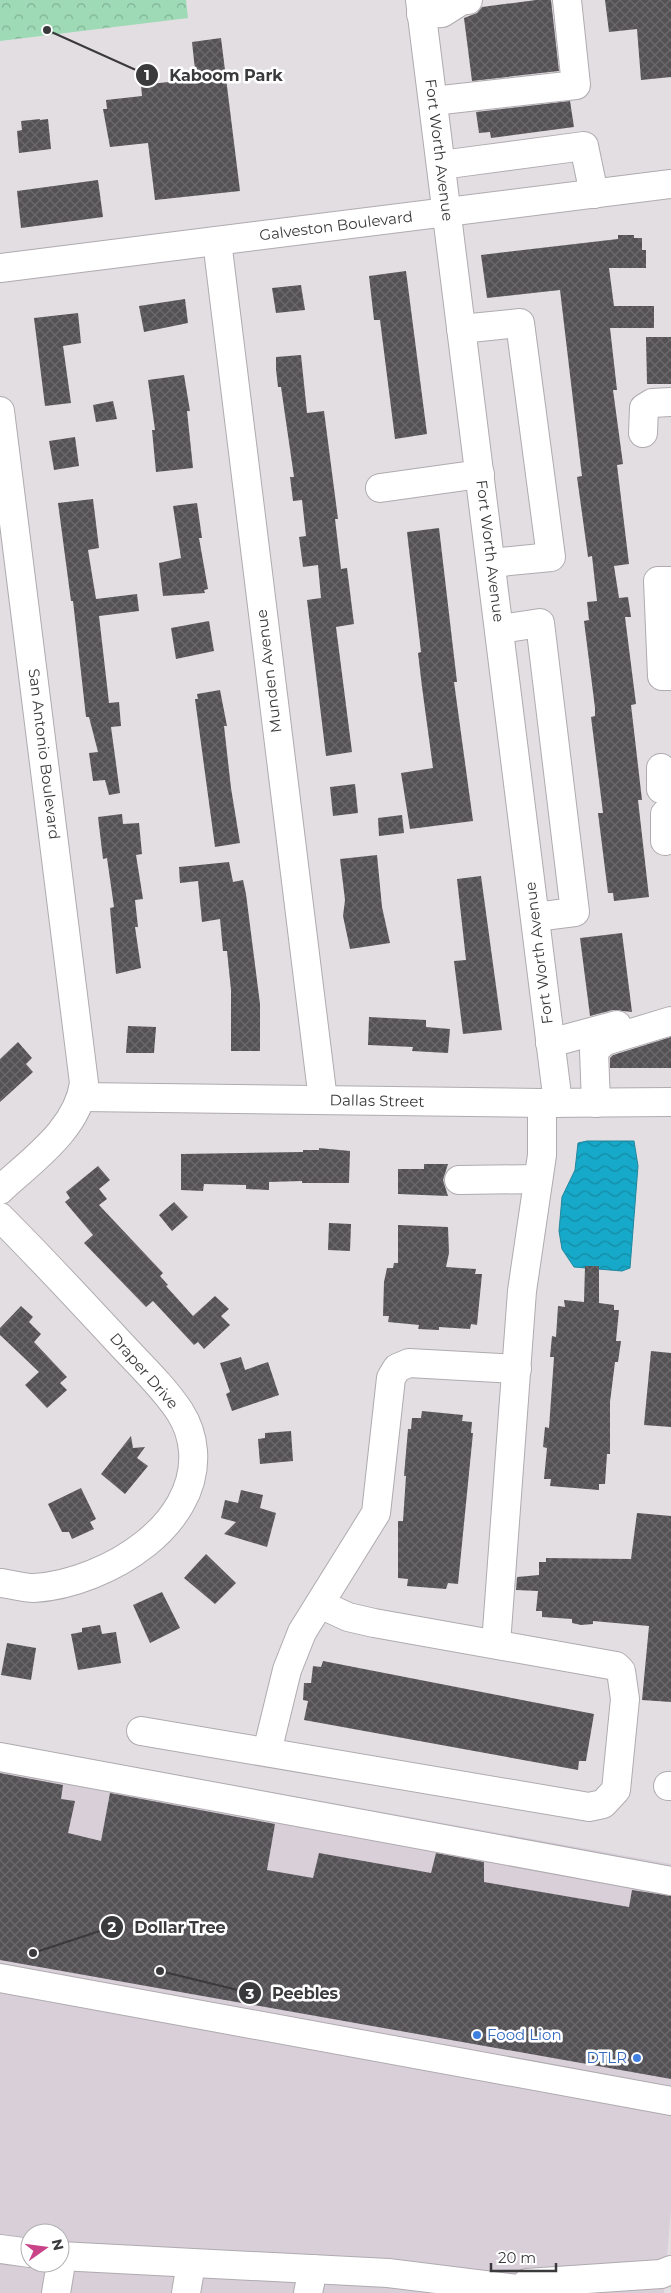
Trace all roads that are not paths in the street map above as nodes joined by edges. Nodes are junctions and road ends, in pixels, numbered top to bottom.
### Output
1 (468, 0) edge
2 (567, 0) edge
3 (420, 7) edge
4 (433, 101) junction
5 (441, 165) junction
6 (671, 184) edge
7 (594, 194) junction
8 (446, 212) junction
9 (217, 241) junction
10 (0, 268) edge
11 (462, 329) junction
12 (671, 402) edge
13 (0, 411) edge
14 (643, 433) dead end
15 (480, 474) junction
16 (380, 488) dead end
17 (492, 564) junction
18 (671, 581) edge
19 (500, 628) junction
20 (667, 688) edge
21 (671, 814) edge
22 (665, 841) dead end
23 (535, 918) junction
24 (671, 1007) edge
25 (671, 1021) edge
26 (550, 1043) junction
27 (82, 1097) junction
28 (323, 1100) junction
29 (596, 1102) junction
30 (671, 1102) edge
31 (550, 1103) junction
32 (538, 1179) junction
33 (459, 1180) dead end
34 (0, 1190) edge
35 (0, 1217) edge
36 (517, 1369) junction
37 (0, 1583) edge
38 (320, 1604) junction
39 (496, 1644) junction
40 (141, 1731) dead end
41 (267, 1752) junction
42 (0, 1757) edge
43 (671, 1881) edge
44 (0, 1978) edge
45 (671, 2101) edge
46 (0, 2249) edge
47 (20, 2252) edge
48 (70, 2257) edge
49 (191, 2264) junction
50 (671, 2270) edge
51 (59, 2273) edge
52 (311, 2281) edge
53 (356, 2282) edge
54 (490, 2285) junction
55 (56, 2293) edge
56 (186, 2293) edge
57 (550, 2293) edge

1 - 3 street
2 - 4 street
3 - 4 street, Fort Worth Avenue
4 - 5 street, Fort Worth Avenue
5 - 7 street
5 - 8 street, Fort Worth Avenue
6 - 7 street, Galveston Boulevard
7 - 8 street, Galveston Boulevard
8 - 9 street, Galveston Boulevard
8 - 11 street, Fort Worth Avenue
9 - 10 street, Galveston Boulevard
9 - 28 street, Munden Avenue
11 - 15 street, Fort Worth Avenue
11 - 17 street
12 - 14 street
13 - 27 street, San Antonio Boulevard
15 - 16 street
15 - 17 street, Fort Worth Avenue
17 - 19 street, Fort Worth Avenue
18 - 20 street
19 - 23 street, Fort Worth Avenue
19 - 23 street
21 - 22 street
23 - 26 street, Fort Worth Avenue
24 - 26 street
25 - 29 street
26 - 31 street, Fort Worth Avenue
27 - 28 street, Dallas Street
27 - 34 street
28 - 31 street, Dallas Street
29 - 30 street, Dallas Street
29 - 31 street, Dallas Street
31 - 32 street, Fort Worth Avenue
32 - 33 street
32 - 36 street, Fort Worth Avenue
35 - 37 street, Draper Drive
36 - 38 street
36 - 39 street, Fort Worth Avenue
38 - 39 street
38 - 41 street
39 - 41 street
40 - 41 street
42 - 43 street
44 - 45 street
46 - 47 street
48 - 49 street
49 - 52 street
49 - 56 street
50 - 54 street
51 - 55 street
52 - 53 street
53 - 54 street
54 - 57 street

